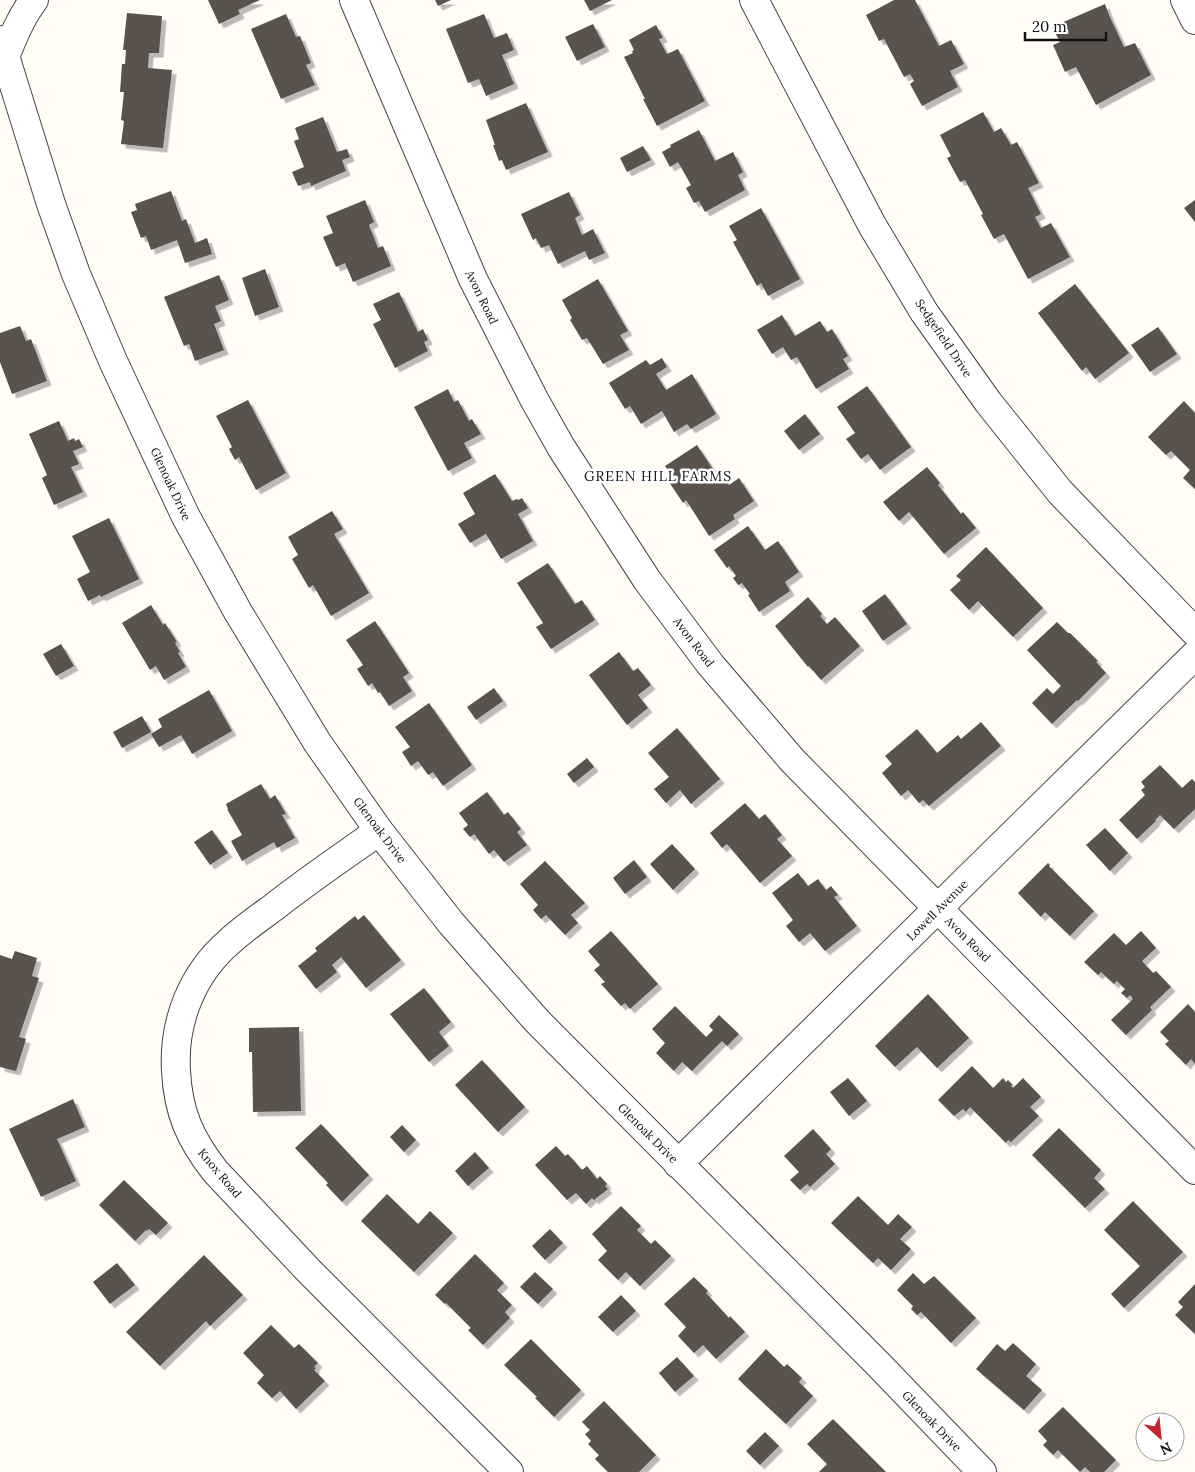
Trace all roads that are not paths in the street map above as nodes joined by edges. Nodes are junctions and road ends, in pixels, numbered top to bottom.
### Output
1 (34, 0) edge
2 (354, 0) edge
3 (754, 0) edge
4 (1185, 0) edge
5 (1195, 20) edge
6 (3, 48) edge
7 (1195, 632) edge
8 (1195, 655) edge
9 (379, 832) junction
10 (938, 909) junction
11 (678, 1164) junction
12 (1195, 1170) edge
13 (509, 1472) edge
14 (982, 1472) edge

1 - 6 street
2 - 10 street, Avon Road
3 - 7 street, Sedgefield Drive
4 - 5 street
6 - 9 street, Glenoak Drive
8 - 10 street, Lowell Avenue
9 - 11 street, Glenoak Drive
9 - 13 street, Knox Road
10 - 11 street, Lowell Avenue
10 - 12 street, Avon Road
11 - 14 street, Glenoak Drive

